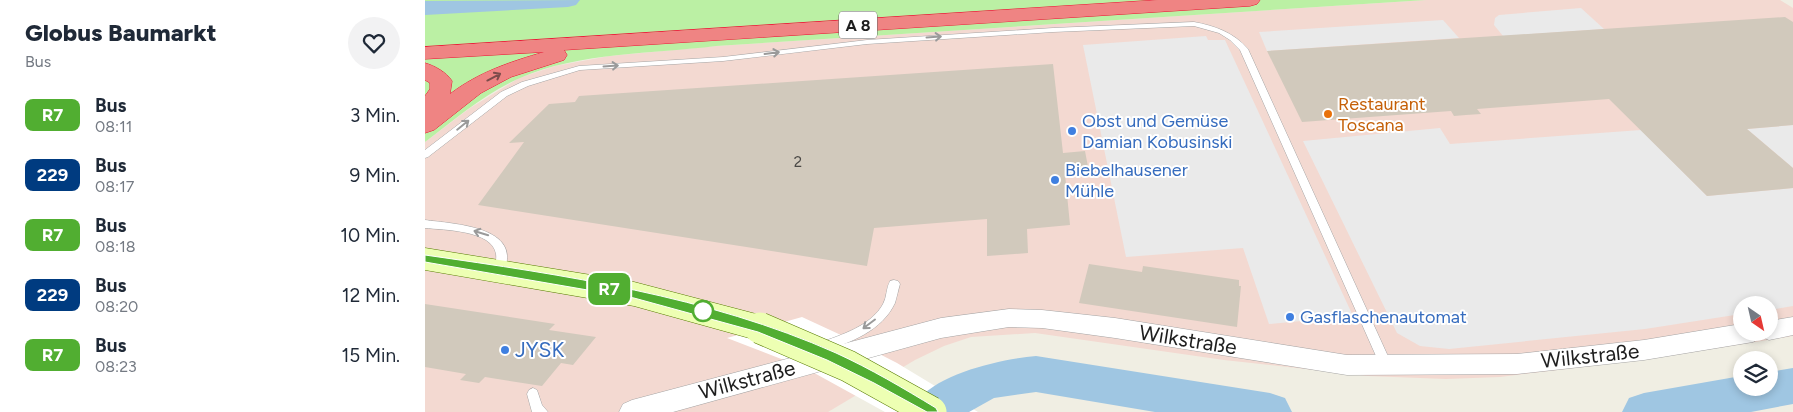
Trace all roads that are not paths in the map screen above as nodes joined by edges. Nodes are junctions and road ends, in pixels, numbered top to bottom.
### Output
1 (1055, 0) edge
2 (1250, 0) edge
3 (425, 39) edge
4 (646, 39) junction
5 (425, 53) edge
6 (425, 70) edge
7 (425, 110) edge
8 (425, 125) edge
9 (425, 155) edge
10 (425, 224) edge
11 (425, 259) edge
12 (499, 270) junction
13 (894, 284) dead end
14 (1793, 326) edge
15 (1778, 328) edge
16 (1733, 335) edge
17 (1386, 365) junction
18 (712, 389) junction
19 (533, 394) dead end
20 (542, 412) edge
21 (632, 412) edge
22 (931, 412) edge

1 - 3 highway, A 8
2 - 4 highway, A 8
4 - 5 highway, A 8
8 -> 4 highway
6 - 7 highway
9 -> 17 lane
12 -> 10 lane
11 - 12 street
12 - 22 street, bridge
13 -> 18 lane
14 - 15 street
16 - 17 street, Wilkstraße
17 - 18 street, Wilkstraße
18 - 21 street, Wilkstraße
19 - 20 lane

